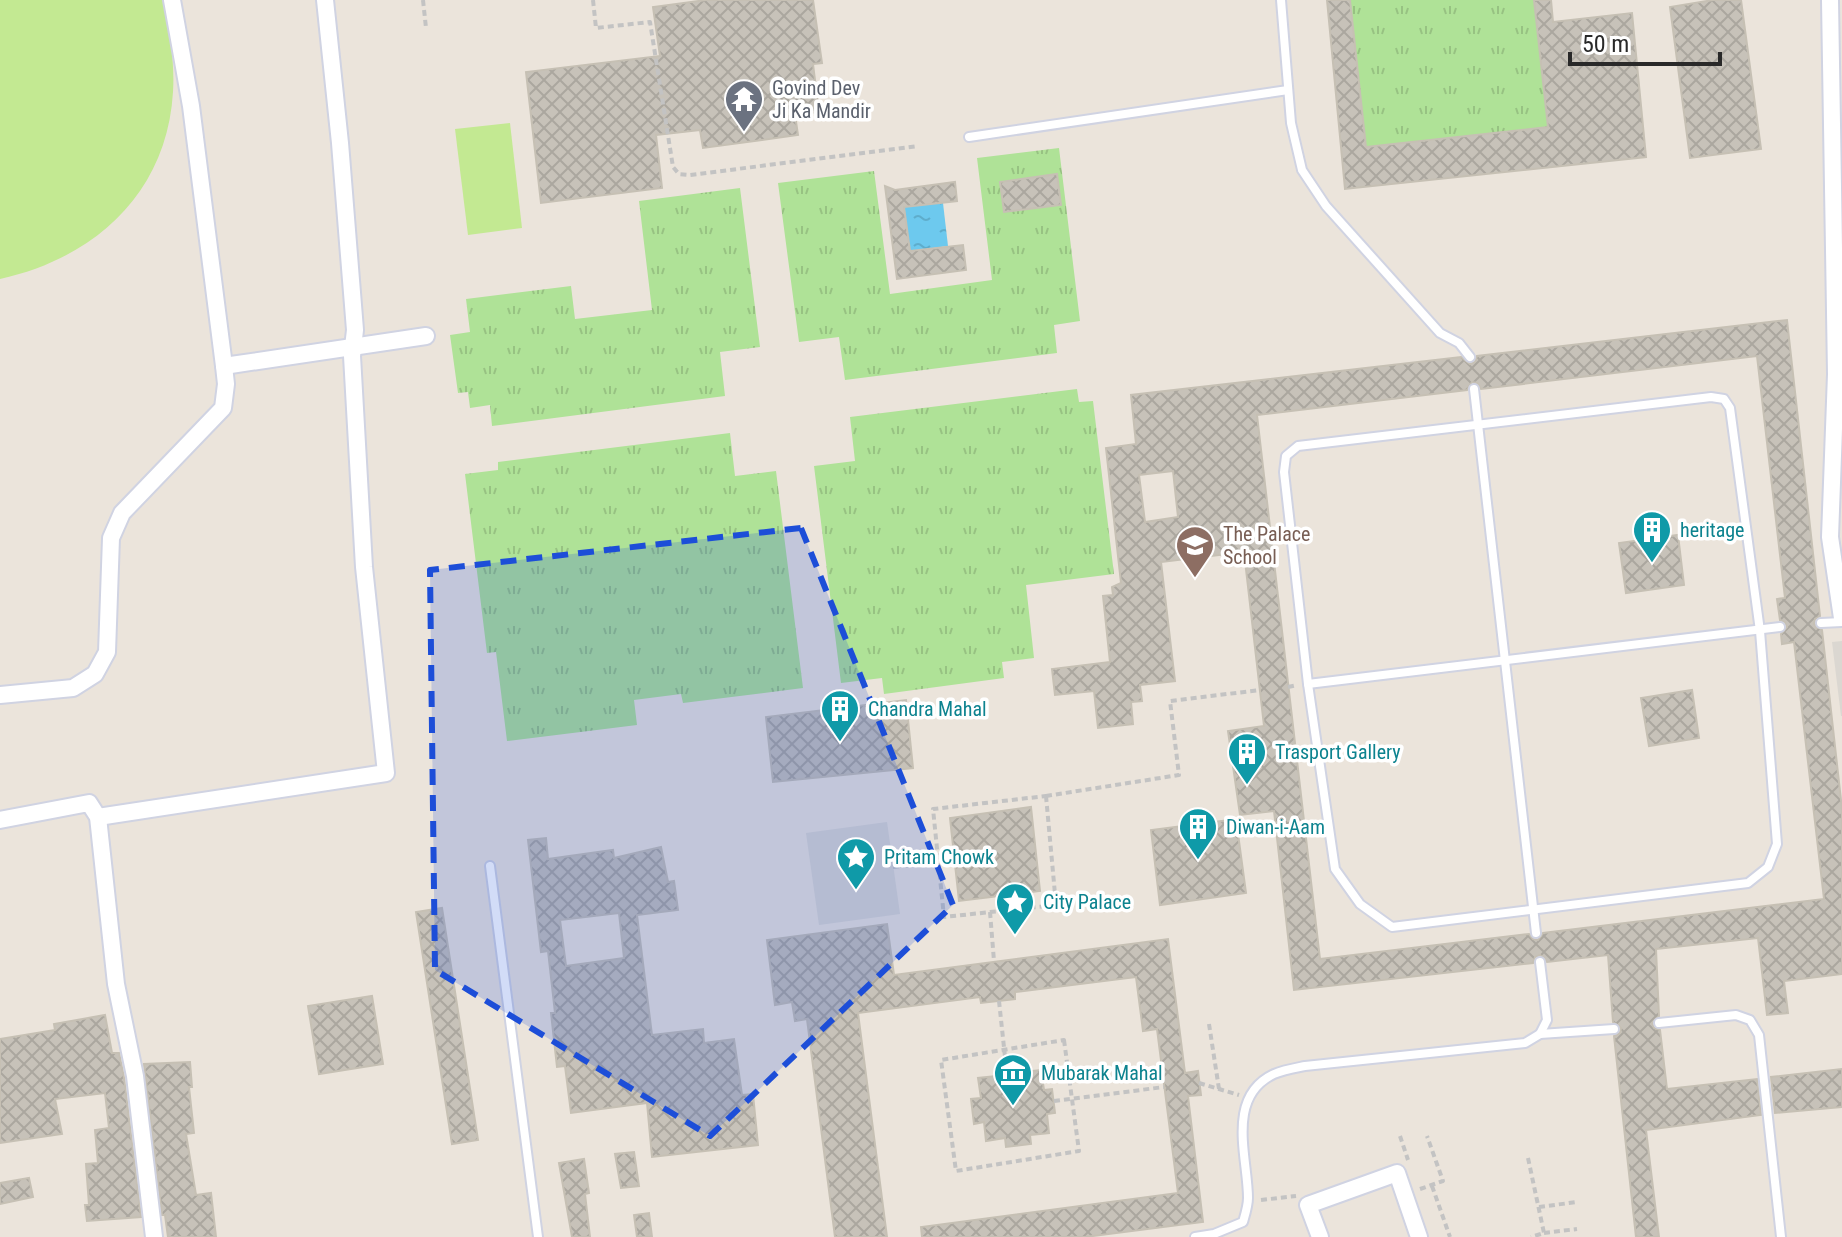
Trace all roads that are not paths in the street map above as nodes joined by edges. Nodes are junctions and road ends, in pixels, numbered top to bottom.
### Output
1 (172, 0) edge
2 (325, 0) edge
3 (1281, 0) edge
4 (1830, 0) edge
5 (1288, 90) junction
6 (969, 137) dead end
7 (426, 336) dead end
8 (353, 347) junction
9 (1470, 357) dead end
10 (224, 366) junction
11 (1474, 389) dead end
12 (1479, 426) junction
13 (1842, 620) edge
14 (1821, 623) dead end
15 (1780, 627) dead end
16 (1760, 631) junction
17 (1504, 660) junction
18 (1308, 684) junction
19 (0, 695) edge
20 (98, 817) junction
21 (0, 820) edge
22 (490, 866) dead end
23 (1533, 910) junction
24 (1536, 933) dead end
25 (1540, 962) dead end
26 (1659, 1023) dead end
27 (1614, 1029) dead end
28 (1540, 1034) junction
29 (154, 1237) edge
30 (538, 1237) edge
31 (1195, 1237) edge
32 (1320, 1237) edge
33 (1419, 1237) edge
34 (1781, 1237) edge

1 - 10 street
2 - 8 street
3 - 5 lane
4 - 13 street
5 - 6 lane
5 - 9 lane
7 - 8 street
8 - 10 street
8 - 20 street
10 - 19 street
11 - 12 lane
12 - 16 lane
12 - 17 lane
12 - 18 lane
13 - 14 lane
15 - 16 lane
16 - 17 lane
16 - 23 lane
17 - 18 lane
17 - 23 lane
18 - 23 lane
20 - 21 street
20 - 29 street
22 - 30 lane
23 - 24 lane
25 - 28 lane
26 - 34 lane
27 - 28 lane
28 - 31 lane
32 - 33 street

